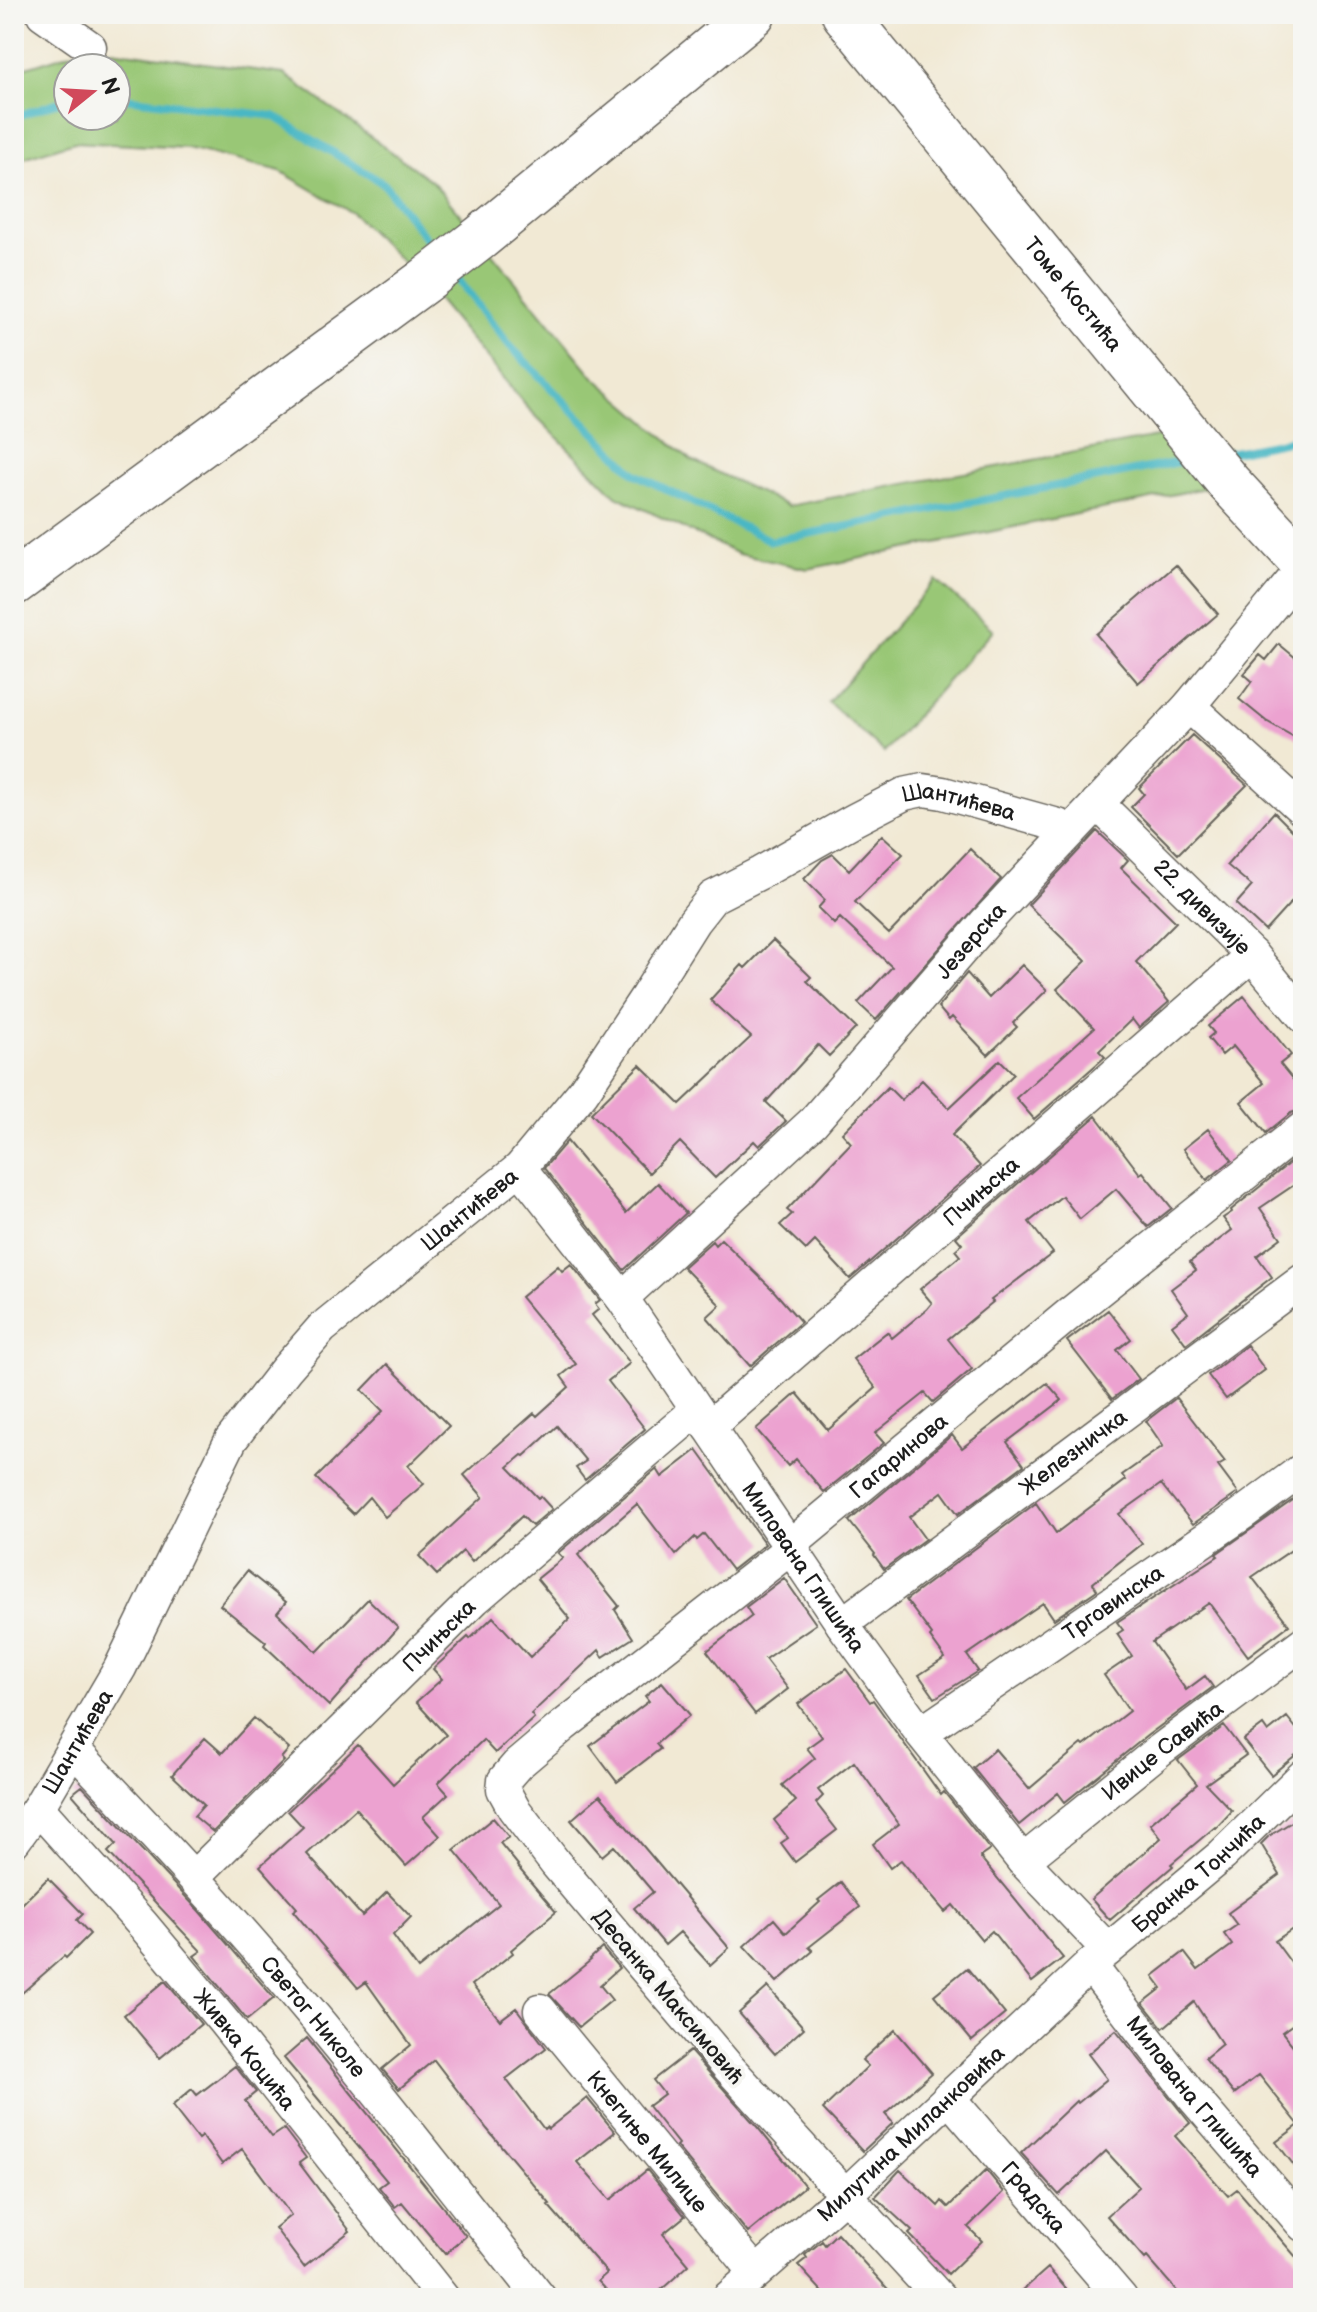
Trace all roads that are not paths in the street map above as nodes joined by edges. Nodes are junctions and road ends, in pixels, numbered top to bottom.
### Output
1 (43, 14) edge
2 (753, 14) edge
3 (846, 17) edge
4 (90, 47) dead end
5 (1303, 566) edge
6 (14, 583) edge
7 (1189, 706) junction
8 (1097, 803) junction
9 (1303, 810) edge
10 (1071, 831) junction
11 (1252, 955) junction
12 (1303, 1016) edge
13 (1303, 1128) edge
14 (520, 1168) junction
15 (1303, 1280) edge
16 (622, 1298) junction
17 (703, 1418) junction
18 (1303, 1469) edge
19 (790, 1545) junction
20 (842, 1624) junction
21 (1303, 1643) edge
22 (921, 1733) junction
23 (73, 1749) junction
24 (1303, 1776) edge
25 (503, 1789) joint
26 (38, 1808) junction
27 (14, 1841) edge
28 (1023, 1861) junction
29 (194, 1877) junction
30 (1099, 1958) junction
31 (540, 2010) dead end
32 (948, 2097) junction
33 (845, 2195) junction
34 (1303, 2225) edge
35 (756, 2273) junction
36 (443, 2298) edge
37 (540, 2298) edge
38 (728, 2298) edge
39 (940, 2298) edge
40 (1121, 2298) edge

1 - 4 street
2 - 6 main road
3 - 5 main road, Томе Костића
5 - 7 street, Језерска
7 - 8 street, Језерска
7 - 9 street
8 - 10 street, Језерска
8 - 11 street, 22. дивизије
10 - 14 street, Шантићева
10 - 16 street, Језерска
11 - 12 street, 22. дивизије
11 - 17 street, Пчињска
13 - 19 street, Гагаринова
14 - 16 street, Милована Глишића
14 - 23 street, Шантићева
15 - 20 street, Железничка
16 - 17 street, Милована Глишића
17 - 19 street, Милована Глишића
17 - 29 street, Пчињска
18 - 22 street, Трговинска
19 - 20 street, Милована Глишића
19 - 25 street, Гагаринова
20 - 22 street, Милована Глишића
21 - 28 street, Ивице Савића
22 - 28 street, Милована Глишића
23 - 26 street, Шантићева
23 - 29 street, Светог Николе
24 - 30 street, Бранка Тончића
25 - 33 street, Десанка Максимовић
26 - 27 street, Шантићева
26 - 36 street, Живка Коцића
28 - 30 street, Милована Глишића
29 - 37 street, Светог Николе
30 - 32 street, Милутина Миланковића
30 - 34 street, Милована Глишића
31 - 35 street, Кнегиње Милице
32 - 33 street, Милутина Миланковића
32 - 40 street, Градска
33 - 35 street, Милутина Миланковића
33 - 39 street, Десанка Максимовић
35 - 38 street, Милутина Миланковића

